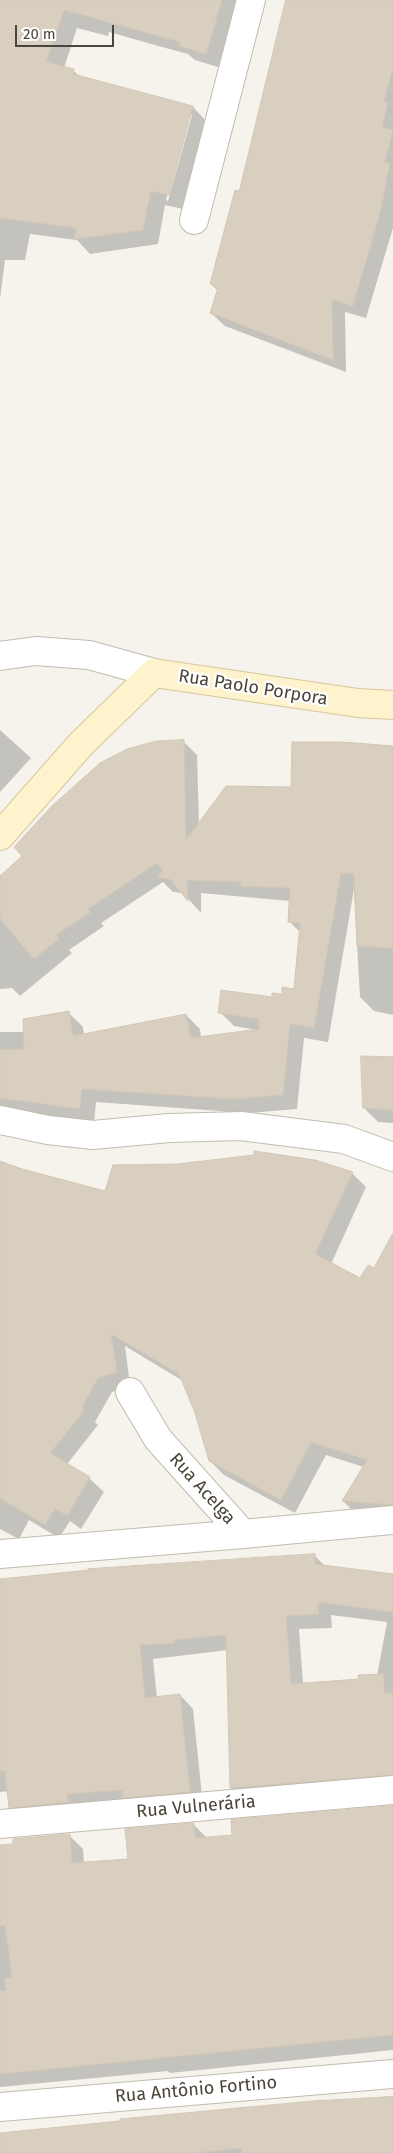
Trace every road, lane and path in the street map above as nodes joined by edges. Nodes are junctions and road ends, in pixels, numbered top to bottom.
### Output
1 (251, 0) edge
2 (194, 220) dead end
3 (0, 656) edge
4 (121, 664) junction
5 (154, 673) junction
6 (125, 701) junction
7 (393, 705) edge
8 (0, 836) edge
9 (0, 1120) edge
10 (393, 1158) edge
11 (130, 1392) dead end
12 (393, 1520) edge
13 (243, 1534) junction
14 (2, 1553) edge
15 (393, 1790) edge
16 (0, 1824) edge
17 (393, 2074) edge
18 (0, 2107) edge

1 - 2 street
3 - 4 street
4 - 5 street
4 - 6 street
5 - 6 street, Rua Paolo Porpora
5 - 7 street, Rua Paolo Porpora
6 - 8 street, Rua Paolo Porpora
9 - 10 street
11 - 13 street, Rua Acelga
12 - 13 street, Rua Acelga
13 - 14 street
15 - 16 street, Rua Vulnerária
17 - 18 street, Rua Antônio Fortino

